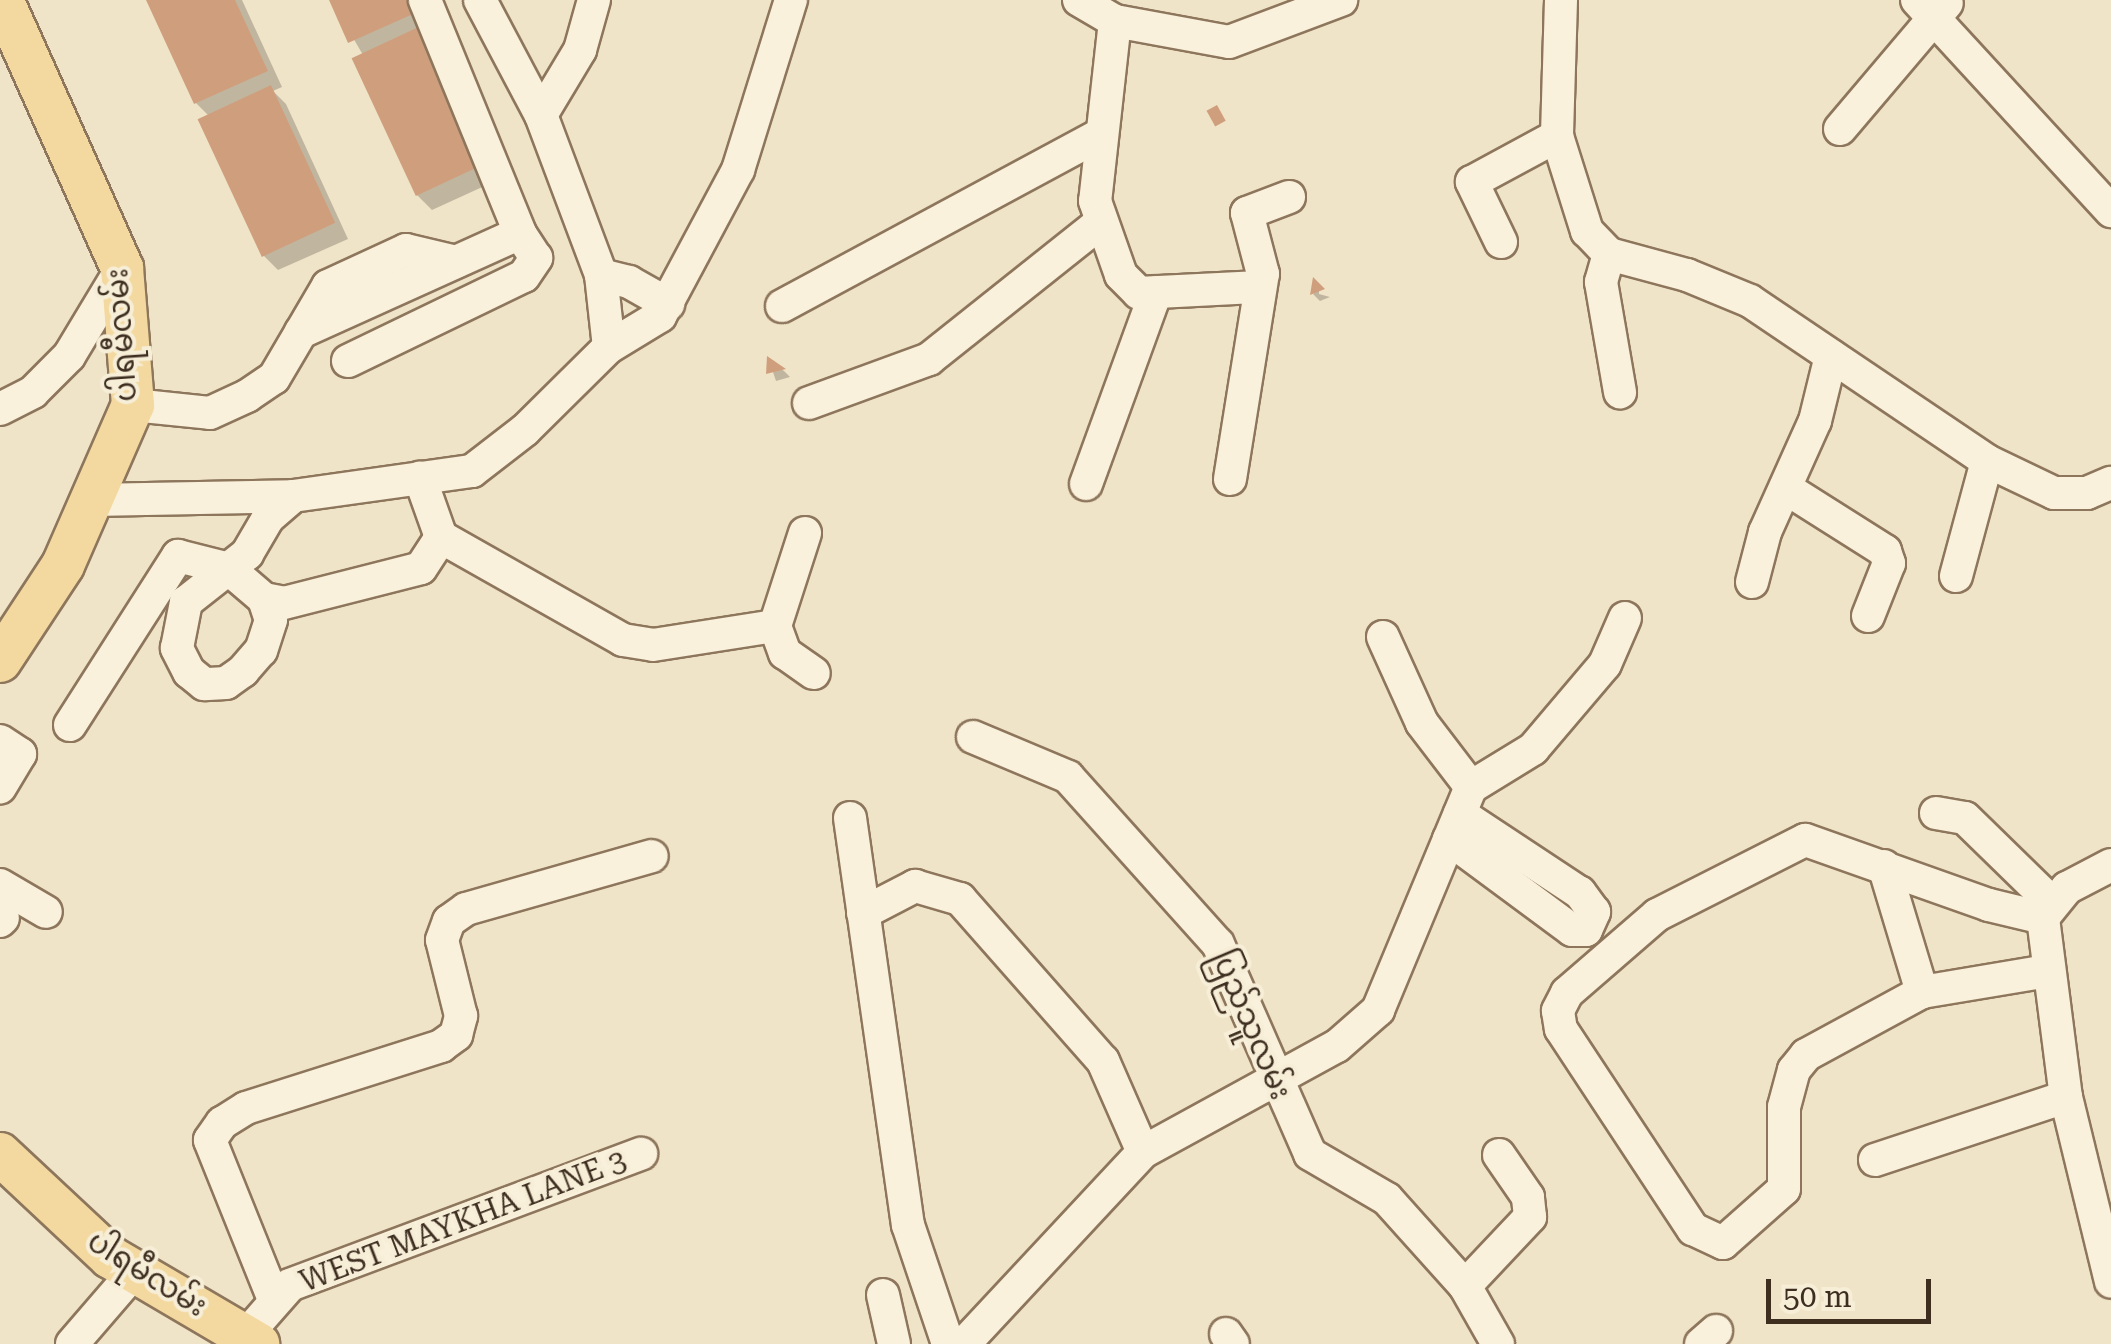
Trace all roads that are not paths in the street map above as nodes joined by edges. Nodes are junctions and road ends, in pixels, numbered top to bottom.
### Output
1 (2, 0) edge
2 (425, 0) edge
3 (480, 0) edge
4 (594, 0) edge
5 (791, 0) edge
6 (1079, 0) edge
7 (1341, 0) edge
8 (1561, 0) edge
9 (1934, 6) edge
10 (1115, 22) junction
11 (541, 116) junction
12 (1840, 129) dead end
13 (1100, 135) junction
14 (1557, 136) junction
15 (1289, 197) dead end
16 (2111, 210) edge
17 (1101, 222) junction
18 (520, 233) junction
19 (1501, 242) dead end
20 (1608, 254) junction
21 (122, 268) junction
22 (601, 275) junction
23 (1259, 287) junction
24 (1148, 292) junction
25 (668, 304) junction
26 (782, 306) dead end
27 (609, 347) junction
28 (1831, 356) junction
29 (348, 362) dead end
30 (1620, 392) dead end
31 (809, 403) dead end
32 (132, 405) junction
33 (0, 409) edge
34 (1987, 461) junction
35 (420, 478) junction
36 (1230, 479) dead end
37 (2111, 482) edge
38 (1086, 484) dead end
39 (1787, 490) junction
40 (293, 496) junction
41 (92, 500) junction
42 (804, 533) dead end
43 (440, 537) junction
44 (229, 569) junction
45 (1956, 576) dead end
46 (1752, 582) dead end
47 (264, 598) junction
48 (1868, 616) dead end
49 (1626, 618) dead end
50 (775, 626) junction
51 (1384, 638) dead end
52 (4, 649) edge
53 (814, 673) dead end
54 (70, 725) dead end
55 (973, 738) dead end
56 (0, 741) edge
57 (0, 788) edge
58 (1460, 813) junction
59 (1936, 813) dead end
60 (850, 818) dead end
61 (652, 856) dead end
62 (2111, 864) edge
63 (1884, 866) junction
64 (0, 884) edge
65 (2047, 910) junction
66 (46, 912) dead end
67 (863, 913) junction
68 (2048, 971) junction
69 (1922, 992) junction
70 (1274, 1083) junction
71 (2066, 1097) junction
72 (1143, 1152) junction
73 (0, 1154) edge
74 (641, 1154) dead end
75 (1499, 1155) dead end
76 (1876, 1160) dead end
77 (2108, 1260) edge
78 (135, 1271) junction
79 (1465, 1286) junction
80 (883, 1295) dead end
81 (274, 1297) junction
82 (252, 1339) edge
83 (72, 1344) edge
84 (894, 1344) edge
85 (948, 1344) edge
86 (964, 1344) edge
87 (1498, 1344) edge

1 - 21 main road, ပါရမီလမ်း
2 - 18 street
3 - 11 street
4 - 11 street
5 - 25 street
6 - 10 street
7 - 10 street
8 - 14 street
9 - 12 street
9 - 16 street
10 - 13 street
11 - 22 street
13 - 17 street
13 - 26 street
14 - 19 street
14 - 20 street
15 - 23 street
17 - 24 street
17 - 31 street
18 - 29 street
18 - 32 street
20 - 28 street
20 - 30 street
21 - 32 main road, ပါရမီလမ်း
21 - 33 street
22 - 25 street
22 - 27 street
23 - 24 street
23 - 36 street
24 - 38 street
25 - 27 street
27 - 35 street
28 - 34 street
28 - 39 street
32 - 41 main road, ပါရမီလမ်း
34 - 37 street
34 - 45 street
35 - 40 street
35 - 43 street
39 - 46 street
39 - 48 street
40 - 41 street
40 - 44 street
41 - 52 main road, ပါရမီလမ်း
42 - 50 street
43 - 47 street
43 - 50 street
44 - 47 street
44 - 47 street
44 - 54 street
49 - 58 street
50 - 53 street
51 - 58 street
55 - 70 street, ပြည်သူလမ်း
56 - 57 street
58 - 70 street
59 - 65 street
60 - 67 street
61 - 81 street
62 - 65 street
63 - 65 street
63 - 69 street
63 - 69 street
64 - 66 street
65 - 68 street
67 - 72 street
67 - 85 street
68 - 69 street
68 - 71 street
70 - 72 street
70 - 79 street, ပြည်သူလမ်း
71 - 76 street
71 - 77 street
72 - 86 street
73 - 78 main road, ပါရမီလမ်း
74 - 81 street, WEST MAYKHA LANE 3
75 - 79 street
78 - 82 main road, ပါရမီလမ်း
78 - 83 street
79 - 87 street, ပြည်သူလမ်း
80 - 84 street
81 - 82 street, WEST MAYKHA LANE 3

